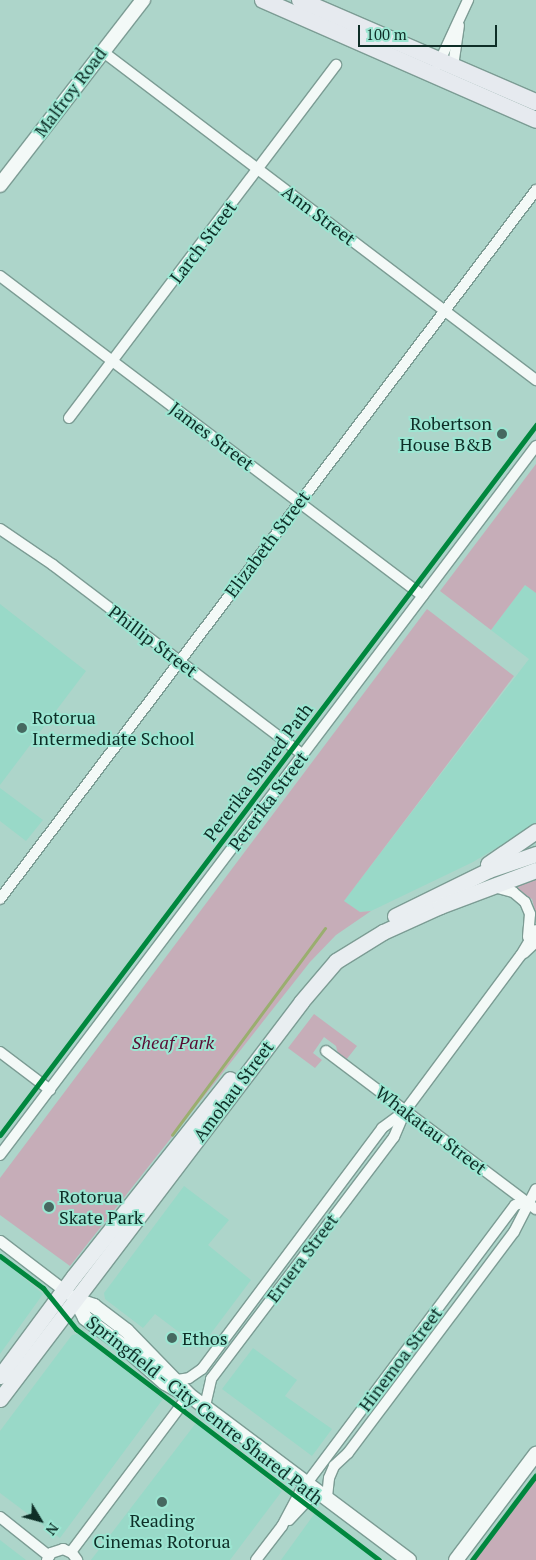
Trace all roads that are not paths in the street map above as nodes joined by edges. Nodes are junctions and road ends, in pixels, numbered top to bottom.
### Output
1 (143, 0) edge
2 (263, 0) edge
3 (468, 0) edge
4 (309, 5) edge
5 (460, 19) junction
6 (102, 51) junction
7 (446, 63) junction
8 (336, 65) dead end
9 (435, 76) junction
10 (536, 102) edge
11 (536, 120) edge
12 (258, 169) junction
13 (0, 185) edge
14 (536, 190) edge
15 (0, 276) edge
16 (444, 310) junction
17 (113, 361) junction
18 (536, 380) edge
19 (69, 418) dead end
20 (536, 446) edge
21 (299, 502) junction
22 (0, 529) edge
23 (423, 596) junction
24 (179, 661) junction
25 (303, 755) junction
26 (536, 831) edge
27 (536, 854) edge
28 (536, 870) edge
29 (467, 880) junction
30 (487, 886) junction
31 (0, 899) edge
32 (536, 930) edge
33 (532, 941) edge
34 (326, 1051) dead end
35 (0, 1052) edge
36 (50, 1090) junction
37 (405, 1111) junction
38 (0, 1155) edge
39 (536, 1189) edge
40 (527, 1202) junction
41 (136, 1208) junction
42 (536, 1209) edge
43 (0, 1241) edge
44 (70, 1295) junction
45 (0, 1376) edge
46 (178, 1380) junction
47 (190, 1395) junction
48 (0, 1399) edge
49 (205, 1406) junction
50 (536, 1454) edge
51 (317, 1490) junction
52 (0, 1517) edge
53 (74, 1556) edge
54 (48, 1558) edge
55 (256, 1560) edge
56 (409, 1560) edge
57 (456, 1560) edge

1 - 6 main road, Malfroy Road
2 - 4 highway
3 - 5 street
4 - 7 highway
4 - 9 highway
5 - 7 street
5 - 7 street
6 - 12 street, Ann Street
6 - 13 main road, Malfroy Road
7 - 9 street
7 - 10 highway
8 - 12 street, Larch Street
9 - 11 highway
12 - 16 street, Ann Street
12 - 17 street, Larch Street
14 - 16 street, Elizabeth Street
15 - 17 street, James Street
16 - 18 street, Ann Street
16 - 21 street, Elizabeth Street
17 - 19 street, Larch Street
17 - 21 street, James Street
20 - 23 street, Pererika Street
21 - 23 street, James Street
21 - 24 street, Elizabeth Street
22 - 24 street, Phillip Street
23 - 25 street, Pererika Street
24 - 25 street, Phillip Street
24 - 31 street, Elizabeth Street
25 - 36 street, Pererika Street
26 - 29 main road
27 - 29 main road, Amohau Street
28 - 30 main road, Amohau Street
29 - 41 main road, Amohau Street
30 - 33 street, Eruera Street
30 - 41 main road, Amohau Street
32 - 33 street, Eruera Street
33 - 37 street, Eruera Street
34 - 37 street, Whakatau Street
35 - 36 street
36 - 38 street, Pererika Street
37 - 40 street, Whakatau Street
37 - 46 street, Eruera Street
37 - 49 street, Eruera Street
39 - 40 street, Hinemoa Street
40 - 42 street, Whakatau Street
40 - 51 street, Hinemoa Street
40 - 51 street, Hinemoa Street
41 - 44 main road, Amohau Street
43 - 44 street
44 - 45 main road, Amohau Street
44 - 46 main road
44 - 47 main road
44 - 48 main road, Amohau Street
46 - 47 main road
47 - 49 main road
47 - 53 street
49 - 51 main road
50 - 57 main road
51 - 55 street, Hinemoa Street
51 - 56 main road
52 - 54 street
53 - 54 street

